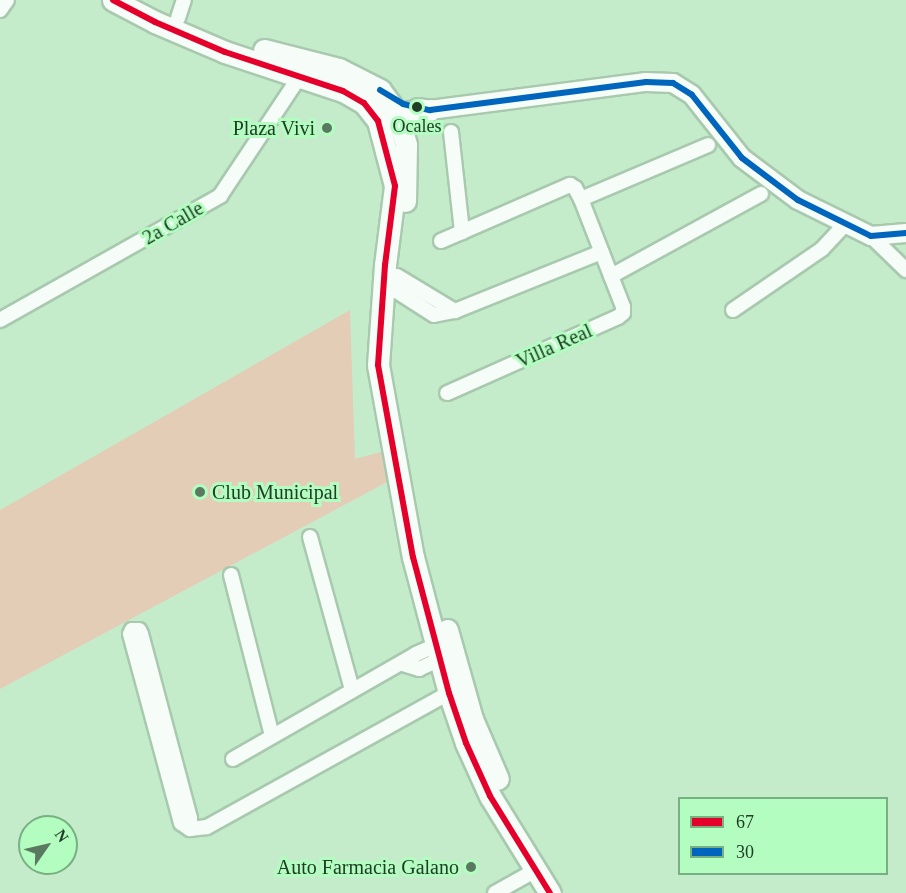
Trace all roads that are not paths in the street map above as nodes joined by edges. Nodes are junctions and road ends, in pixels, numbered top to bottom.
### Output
1 (7, 0) edge
2 (113, 0) edge
3 (141, 0) edge
4 (181, 9) edge
5 (0, 10) edge
6 (293, 68) junction
7 (323, 83) junction
8 (380, 90) junction
9 (429, 110) junction
10 (397, 113) junction
11 (451, 132) dead end
12 (406, 145) junction
13 (708, 145) dead end
14 (761, 194) dead end
15 (581, 199) junction
16 (844, 225) junction
17 (462, 232) junction
18 (906, 233) edge
19 (872, 236) junction
20 (441, 241) dead end
21 (602, 252) junction
22 (906, 270) edge
23 (611, 276) junction
24 (396, 283) junction
25 (733, 310) dead end
26 (0, 320) edge
27 (447, 393) dead end
28 (310, 537) dead end
29 (231, 575) dead end
30 (430, 656) junction
31 (352, 690) junction
32 (449, 693) junction
33 (152, 697) dead end
34 (272, 736) junction
35 (233, 759) dead end
36 (536, 870) junction
37 (495, 893) edge
38 (550, 893) edge
39 (565, 893) edge

1 - 5 street
2 - 6 main road
3 - 4 main road
4 - 6 main road
6 - 7 main road
6 - 8 main road
6 - 26 street, 2a Calle
7 - 10 main road
7 - 30 main road
8 - 9 street
8 - 10 main road
9 - 10 main road
9 - 12 street
9 - 16 street
10 - 12 main road
11 - 17 street
12 - 24 main road
13 - 15 street
14 - 23 street
15 - 17 street
15 - 21 street, Villa Real
16 - 19 street
16 - 25 street
17 - 20 street
18 - 19 street
19 - 22 street
21 - 23 street, Villa Real
21 - 24 street
23 - 27 street, Villa Real
24 - 39 main road
28 - 31 street
29 - 34 street
30 - 31 street
30 - 32 main road
31 - 34 street
32 - 33 street
32 - 36 main road
34 - 35 street
36 - 37 street
36 - 38 main road

